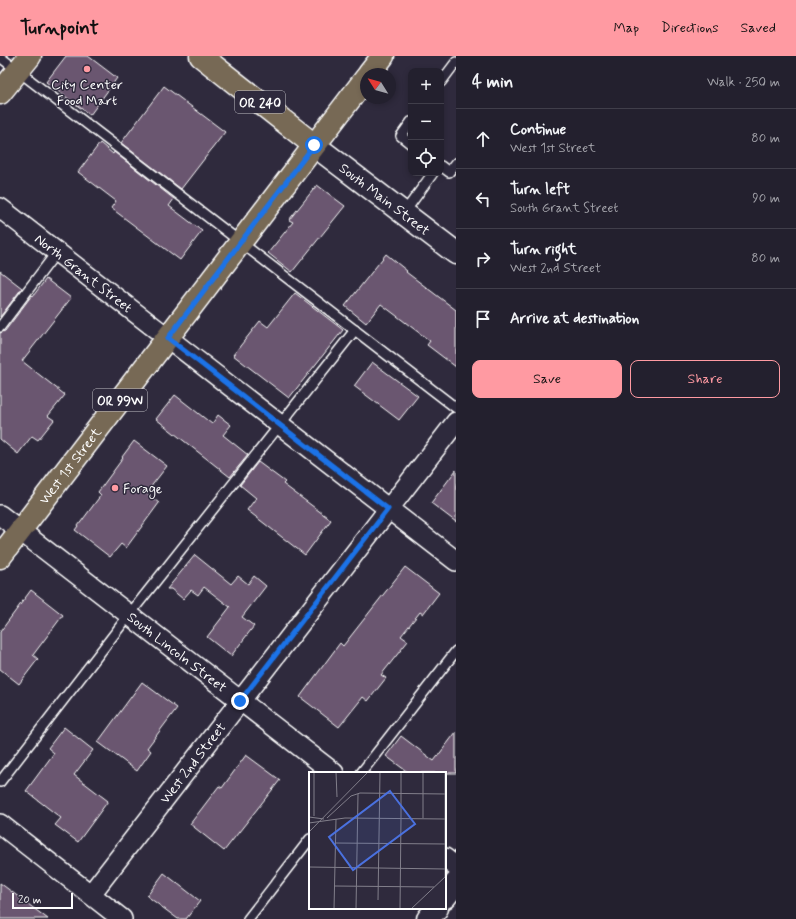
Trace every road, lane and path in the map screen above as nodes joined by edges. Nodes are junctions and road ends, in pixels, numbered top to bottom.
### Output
1 (201, 56) edge
2 (383, 56) edge
3 (0, 57) edge
4 (456, 62) edge
5 (24, 64) edge
6 (374, 68) edge
7 (444, 78) edge
8 (360, 86) edge
9 (0, 93) edge
10 (408, 126) edge
11 (408, 142) edge
12 (314, 145) junction
13 (456, 163) edge
14 (444, 168) edge
15 (431, 176) edge
16 (0, 208) edge
17 (404, 213) junction
18 (240, 242) junction
19 (56, 253) junction
20 (456, 253) edge
21 (0, 326) edge
22 (355, 330) junction
23 (168, 338) junction
24 (456, 408) edge
25 (456, 422) edge
26 (279, 424) junction
27 (388, 509) junction
28 (0, 515) edge
29 (20, 531) junction
30 (0, 556) edge
31 (456, 561) edge
32 (129, 615) junction
33 (456, 651) edge
34 (240, 701) junction
35 (333, 772) edge
36 (362, 772) edge
37 (0, 782) edge
38 (1, 826) edge
39 (309, 840) edge
40 (446, 859) edge
41 (456, 867) edge
42 (456, 883) edge
43 (91, 894) junction
44 (446, 896) edge
45 (436, 909) edge
46 (122, 919) edge
47 (248, 919) edge
48 (428, 919) edge

1 - 12 main road, OR 240
2 - 6 main road
3 - 5 lane
4 - 7 lane
5 - 9 main road
5 - 18 lane
8 - 12 main road, OR 99W
10 - 11 lane
12 - 17 street, South Main Street
12 - 18 main road, West 1st Street / OR 99W
13 - 14 lane
15 - 17 lane
16 - 19 street, North Grant Street
17 - 20 street, South Main Street
18 - 22 lane
18 - 23 main road, West 1st Street / OR 99W
19 - 21 lane
19 - 23 street, North Grant Street
22 - 24 lane
22 - 26 lane
23 - 26 street, North Grant Street
23 - 29 main road, West 1st Street / OR 99W
25 - 27 street, West 2nd Street
26 - 27 street, North Grant Street
26 - 32 lane
27 - 31 street, North Grant Street
27 - 34 street, West 2nd Street
28 - 29 street, South Lincoln Street
29 - 30 main road, West 1st Street / OR 99W
29 - 32 street, South Lincoln Street
32 - 34 street, South Lincoln Street
32 - 37 lane
33 - 36 lane
34 - 35 street, South Lincoln Street
34 - 43 street, West 2nd Street
38 - 43 street
39 - 47 lane
40 - 41 street
42 - 44 street
43 - 46 street
45 - 48 street

